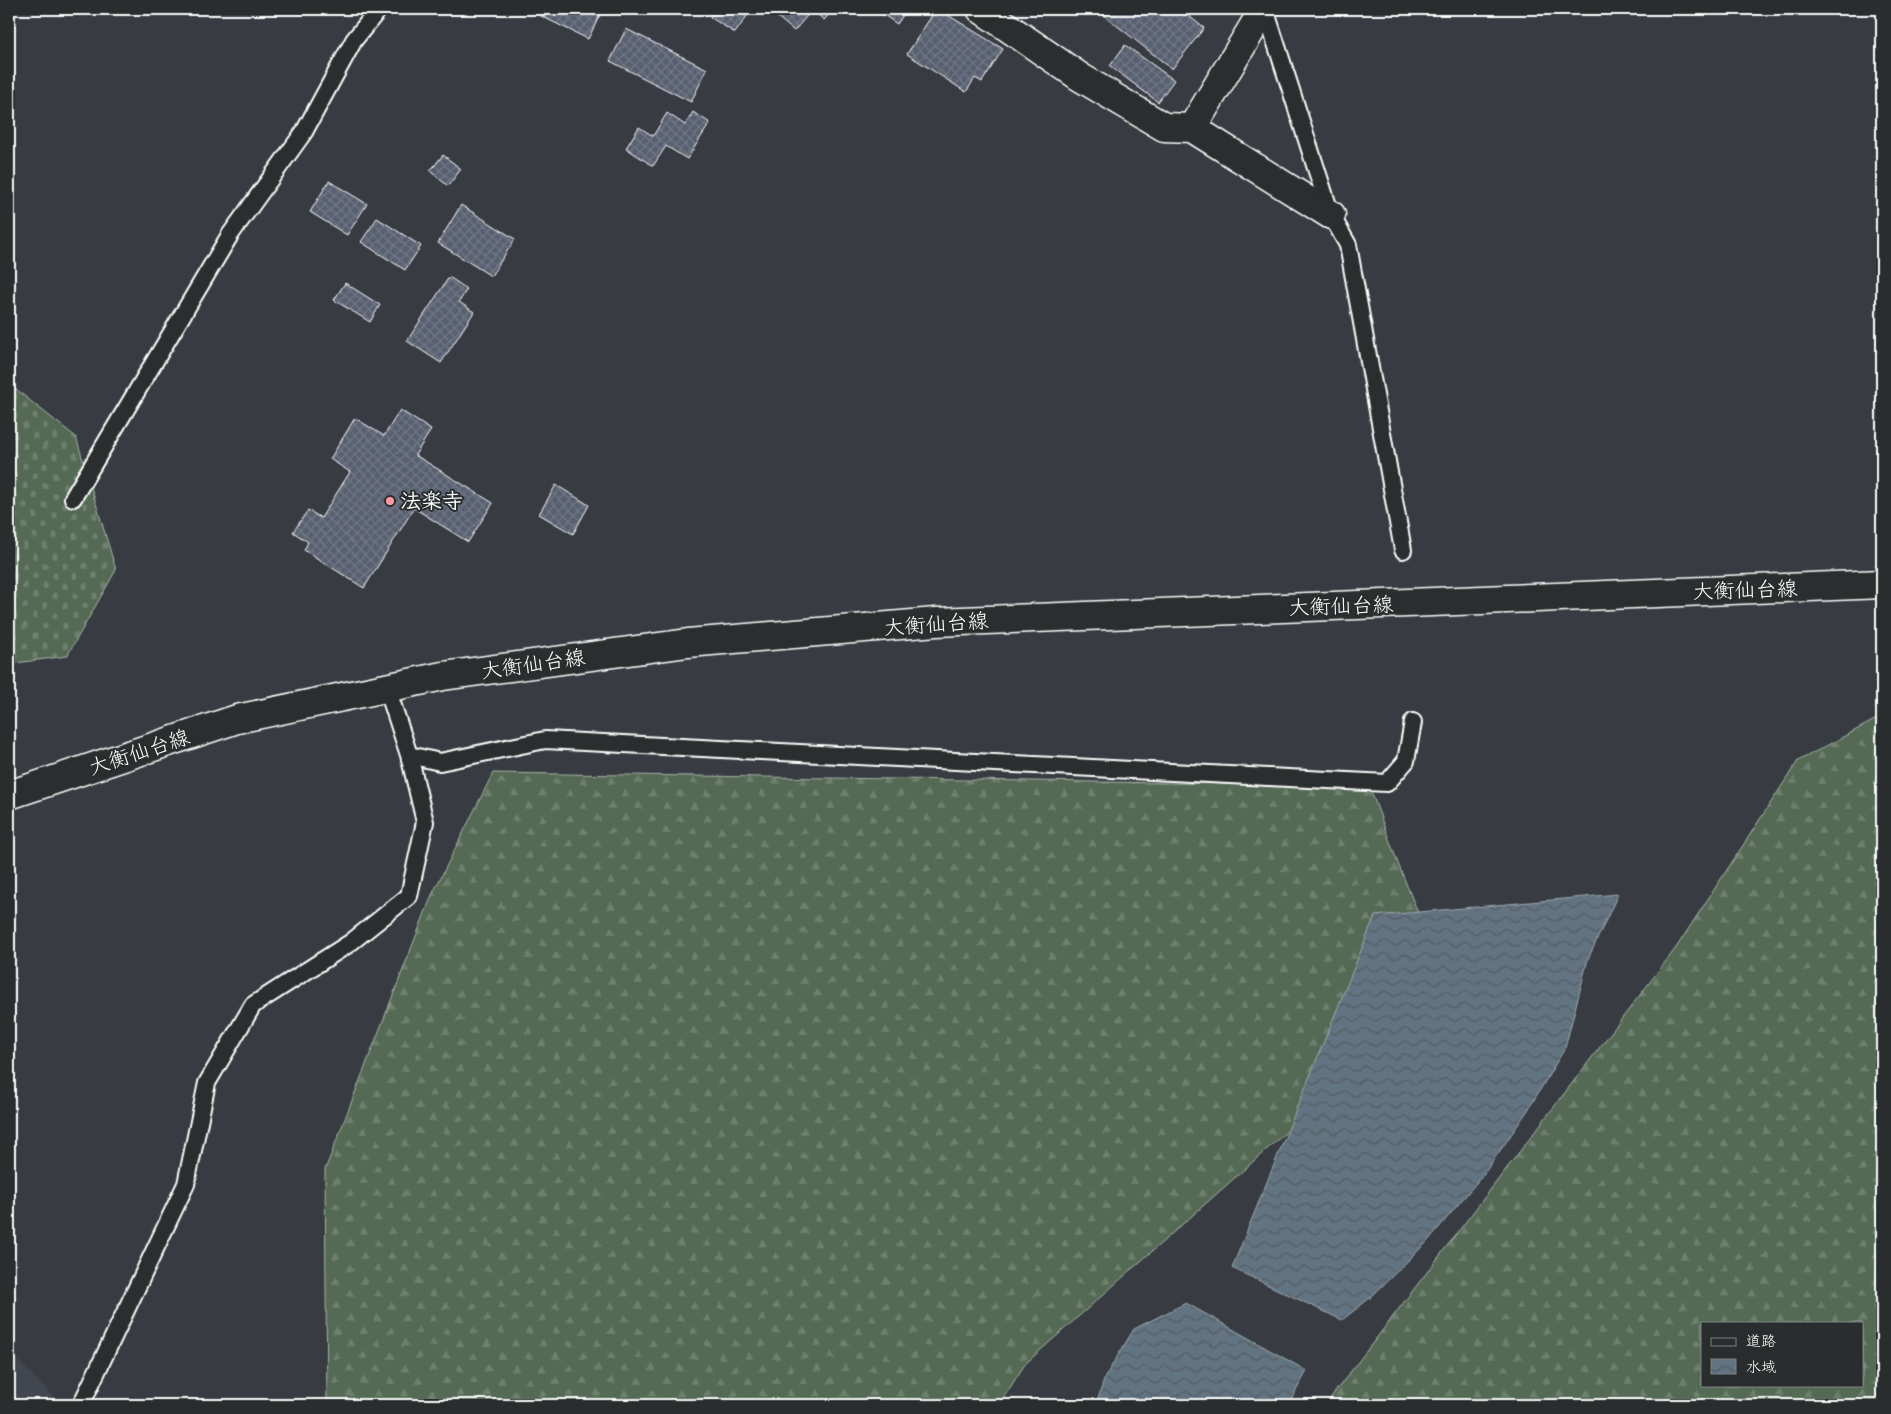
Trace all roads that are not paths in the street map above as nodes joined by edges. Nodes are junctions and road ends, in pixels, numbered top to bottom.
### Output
1 (379, 9) edge
2 (981, 9) edge
3 (1265, 9) edge
4 (1192, 128) junction
5 (1331, 215) junction
6 (73, 498) dead end
7 (1404, 550) dead end
8 (1882, 584) edge
9 (387, 688) junction
10 (1413, 722) dead end
11 (409, 756) junction
12 (9, 795) edge
13 (81, 1405) edge

1 - 6 lane
2 - 4 main road
3 - 4 main road
3 - 5 lane
4 - 5 main road
5 - 7 lane
8 - 9 main road, 大衡仙台線
9 - 11 lane
9 - 12 main road, 大衡仙台線
10 - 11 lane
11 - 13 lane

